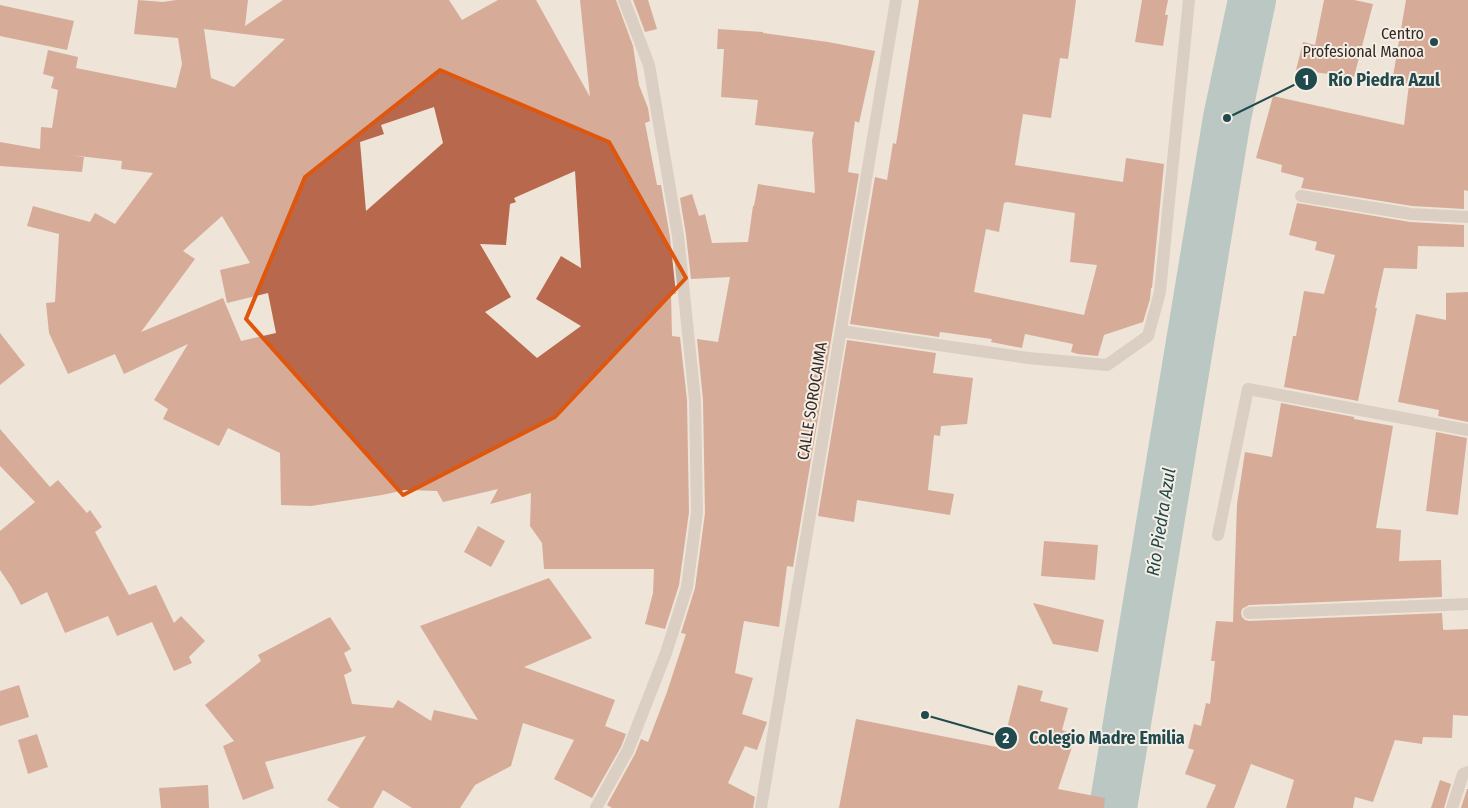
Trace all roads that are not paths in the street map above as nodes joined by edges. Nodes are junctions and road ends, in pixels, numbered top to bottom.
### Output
1 (624, 0) edge
2 (896, 0) edge
3 (1189, 0) edge
4 (1301, 196) dead end
5 (1468, 217) edge
6 (841, 331) junction
7 (1468, 430) edge
8 (1218, 535) dead end
9 (1468, 604) edge
10 (1249, 613) dead end
11 (1468, 772) edge
12 (596, 808) edge
13 (761, 808) edge
14 (1452, 808) edge

1 - 12 street
2 - 6 street, CALLE SOROCAIMA
3 - 6 street
4 - 5 street
6 - 13 street, CALLE SOROCAIMA
7 - 8 street
9 - 10 street
11 - 14 street

